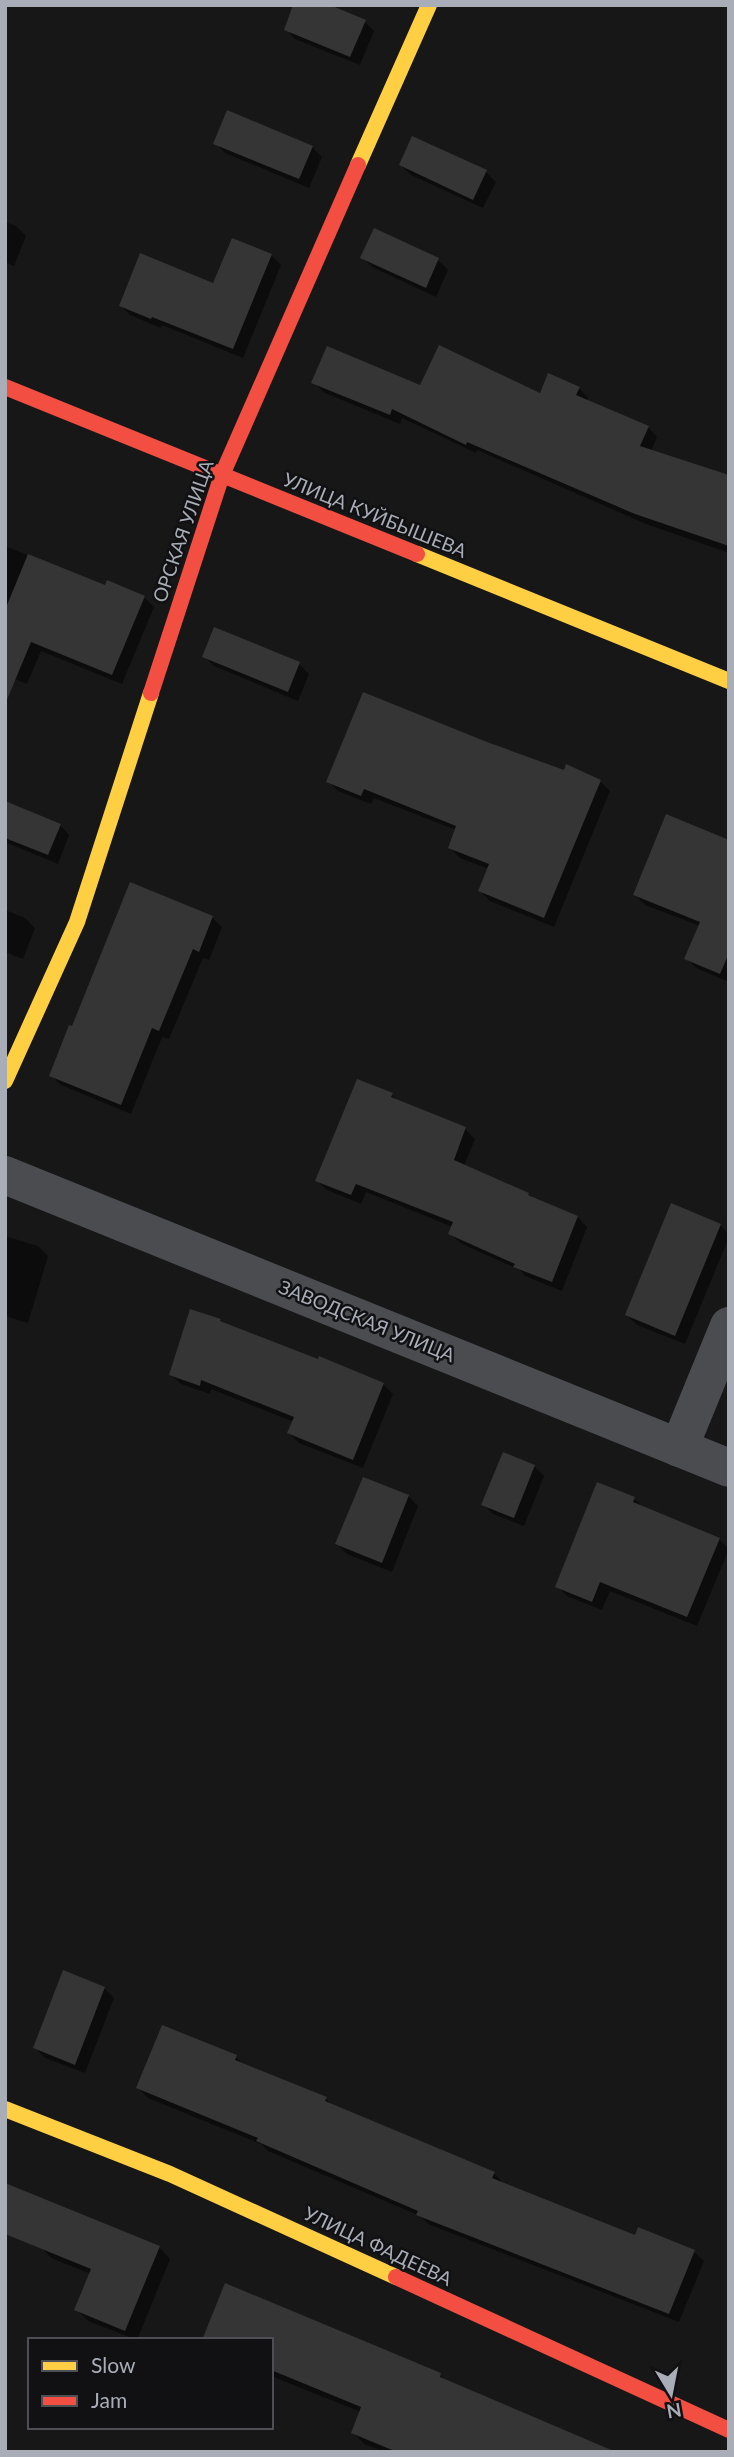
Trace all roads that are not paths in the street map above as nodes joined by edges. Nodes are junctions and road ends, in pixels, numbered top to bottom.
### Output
1 (429, 5) edge
2 (5, 387) edge
3 (222, 475) junction
4 (729, 681) edge
5 (5, 1081) edge
6 (5, 1175) edge
7 (729, 1325) edge
8 (680, 1448) junction
9 (729, 1468) edge
10 (5, 2109) edge
11 (729, 2430) edge

1 - 3 street, ОРСКАЯ УЛИЦА
2 - 3 street, УЛИЦА КУЙБЫШЕВА
3 - 4 street, УЛИЦА КУЙБЫШЕВА
3 - 5 street, ОРСКАЯ УЛИЦА
6 - 8 street, ЗАВОДСКАЯ УЛИЦА
7 - 8 street
8 - 9 street, ЗАВОДСКАЯ УЛИЦА
10 - 11 street, УЛИЦА ФАДЕЕВА

